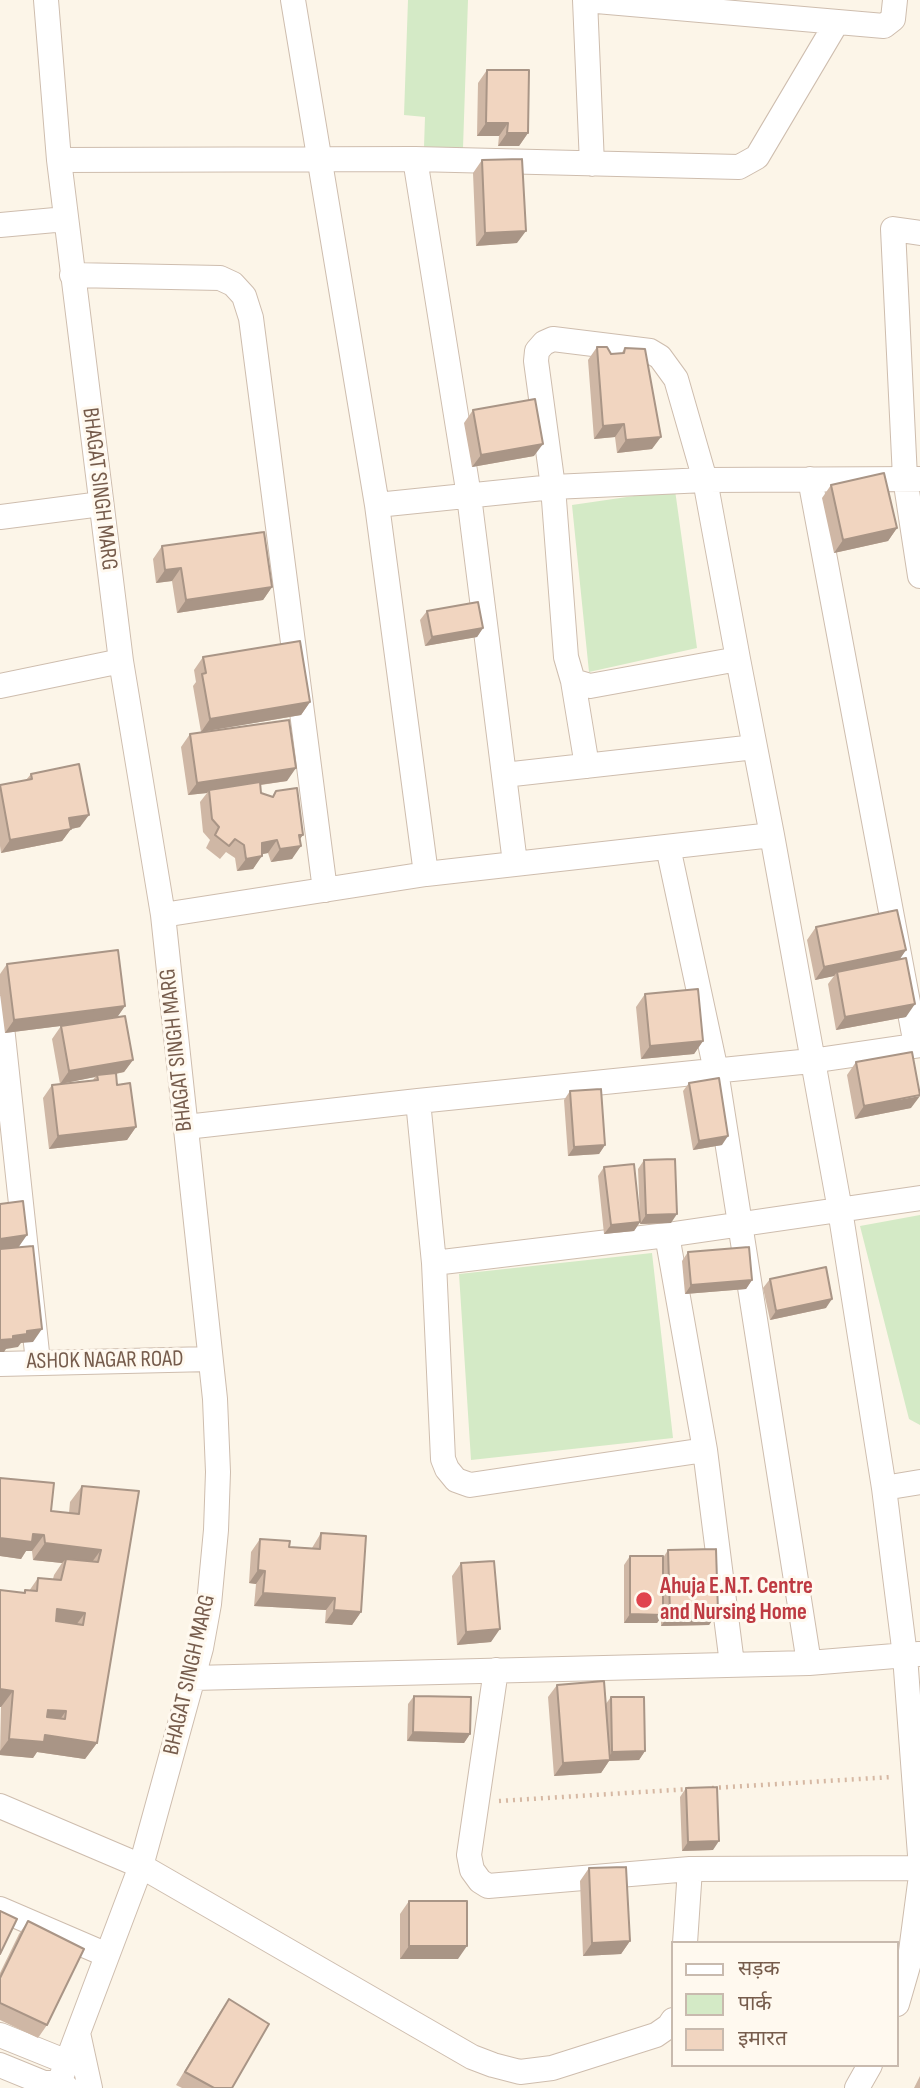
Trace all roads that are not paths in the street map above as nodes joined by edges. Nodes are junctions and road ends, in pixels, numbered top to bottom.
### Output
1 (46, 0) edge
2 (293, 0) edge
3 (895, 0) edge
4 (837, 22) junction
5 (415, 159) junction
6 (59, 160) junction
7 (320, 161) junction
8 (592, 164) junction
9 (66, 219) junction
10 (0, 225) edge
11 (920, 233) edge
12 (72, 275) junction
13 (909, 312) edge
14 (912, 478) edge
15 (810, 479) junction
16 (705, 480) junction
17 (553, 487) junction
18 (469, 496) junction
19 (101, 504) junction
20 (377, 505) junction
21 (0, 517) edge
22 (920, 576) edge
23 (738, 659) junction
24 (121, 661) junction
25 (573, 681) junction
26 (0, 686) edge
27 (755, 747) junction
28 (587, 766) junction
29 (504, 775) junction
30 (772, 835) junction
31 (668, 846) junction
32 (515, 863) junction
33 (426, 874) junction
34 (325, 890) junction
35 (163, 915) junction
36 (0, 1008) edge
37 (918, 1045) edge
38 (811, 1061) junction
39 (716, 1071) junction
40 (418, 1101) junction
41 (186, 1127) junction
42 (920, 1198) edge
43 (840, 1210) junction
44 (741, 1225) junction
45 (667, 1236) junction
46 (434, 1263) junction
47 (210, 1359) junction
48 (38, 1362) junction
49 (0, 1364) edge
50 (705, 1450) junction
51 (920, 1482) edge
52 (884, 1488) junction
53 (912, 1655) edge
54 (809, 1663) junction
55 (732, 1664) junction
56 (496, 1670) junction
57 (193, 1678) junction
58 (0, 1806) edge
59 (920, 1855) edge
60 (141, 1866) junction
61 (920, 1868) edge
62 (690, 1869) junction
63 (920, 1883) edge
64 (0, 1909) edge
65 (685, 1941) edge
66 (107, 1955) junction
67 (899, 1997) edge
68 (671, 2023) edge
69 (78, 2033) junction
70 (0, 2035) edge
71 (0, 2066) edge
72 (869, 2067) edge
73 (56, 2080) edge
74 (90, 2088) edge
75 (857, 2088) edge

1 - 6 street, BHAGAT SINGH MARG
2 - 7 street
3 - 4 street
4 - 8 street
4 - 8 street
5 - 7 street
5 - 8 street
5 - 18 street
6 - 7 street
6 - 9 street, BHAGAT SINGH MARG
7 - 20 street
9 - 10 street
9 - 12 street, BHAGAT SINGH MARG
11 - 13 street
12 - 19 street, BHAGAT SINGH MARG
12 - 34 street
13 - 14 street
14 - 15 street
14 - 22 street
15 - 16 street
15 - 37 street
16 - 17 street
16 - 17 street
16 - 23 street
17 - 18 street
17 - 25 street
18 - 20 street
18 - 29 street
19 - 21 street
19 - 24 street, BHAGAT SINGH MARG
20 - 33 street
23 - 25 street
23 - 27 street
24 - 26 street
24 - 35 street, BHAGAT SINGH MARG
25 - 28 street
27 - 28 street
27 - 30 street
28 - 29 street
29 - 32 street
30 - 31 street
30 - 38 street
31 - 32 street
31 - 39 street
32 - 33 street
33 - 34 street
34 - 35 street
35 - 41 street, BHAGAT SINGH MARG
36 - 48 street
37 - 38 street
38 - 39 street
38 - 43 street
39 - 40 street
39 - 44 street
40 - 41 street
40 - 46 street
41 - 47 street, BHAGAT SINGH MARG
42 - 43 street
43 - 44 street
43 - 52 street
44 - 45 street
44 - 54 street
45 - 46 street
45 - 50 street
46 - 50 street
47 - 48 street, ASHOK NAGAR ROAD
47 - 57 street, BHAGAT SINGH MARG
48 - 49 street, ASHOK NAGAR ROAD
50 - 55 street
51 - 52 street
52 - 53 street
53 - 54 street
53 - 59 street
54 - 55 street
55 - 56 street
56 - 57 street
56 - 62 street
57 - 60 street, BHAGAT SINGH MARG
58 - 60 street
60 - 66 street, BHAGAT SINGH MARG
60 - 68 street
61 - 62 street
62 - 65 street
63 - 67 street
64 - 66 street
66 - 69 street, BHAGAT SINGH MARG
69 - 73 street, BHAGAT SINGH MARG
69 - 74 street
70 - 73 street
71 - 73 street
72 - 75 street

